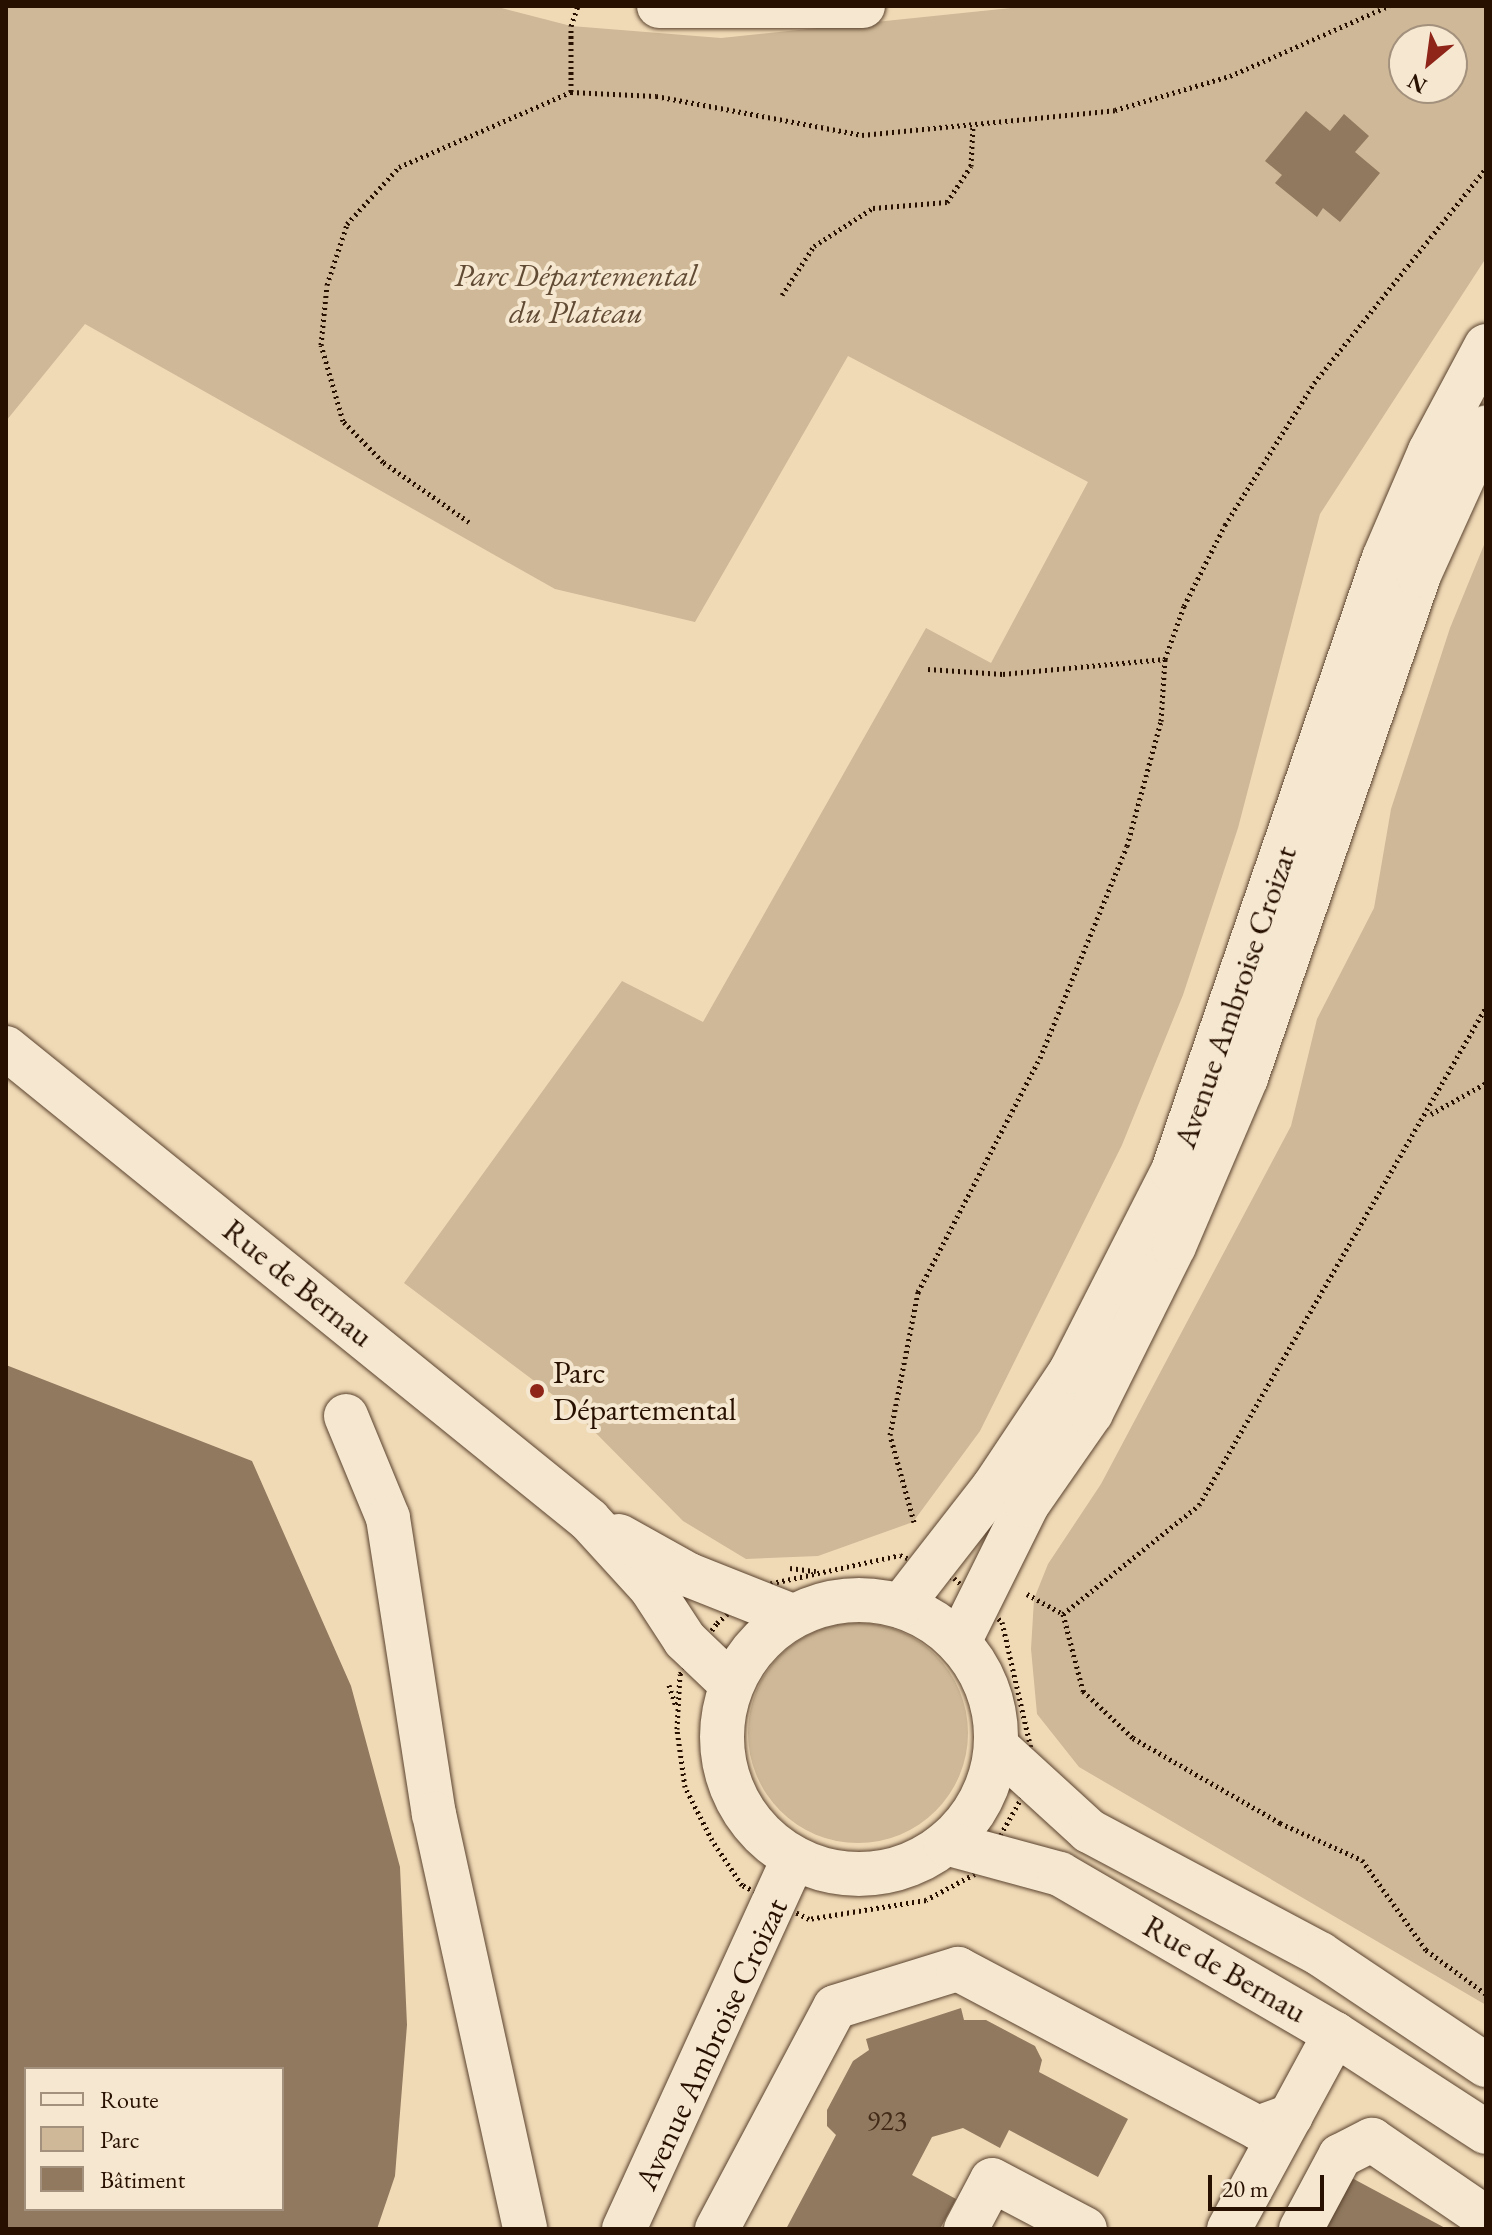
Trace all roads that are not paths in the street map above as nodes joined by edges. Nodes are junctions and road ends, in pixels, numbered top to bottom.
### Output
1 (659, 6) edge
2 (863, 6) edge
3 (1486, 346) edge
4 (1486, 427) edge
5 (6, 1048) edge
6 (346, 1416) dead end
7 (589, 1520) junction
8 (901, 1606) junction
9 (792, 1616) junction
10 (959, 1642) junction
11 (731, 1684) junction
12 (996, 1746) junction
13 (946, 1843) junction
14 (794, 1858) junction
15 (1335, 2034) junction
16 (1486, 2065) edge
17 (1410, 2082) junction
18 (1291, 2116) junction
19 (1486, 2132) edge
20 (1372, 2140) junction
21 (1486, 2219) edge
22 (525, 2229) edge
23 (624, 2229) edge
24 (717, 2229) edge
25 (966, 2229) edge
26 (1085, 2229) edge
27 (1229, 2229) edge
28 (1301, 2229) edge
29 (1482, 2229) edge

1 - 2 street
3 - 8 street, Avenue Ambroise Croizat
4 - 10 street, Avenue Ambroise Croizat
5 - 7 street, Rue de Bernau
6 - 22 street
7 - 9 street, Rue de Bernau
7 - 11 street, Rue de Bernau
8 - 9 street
8 - 10 street
9 - 11 street
10 - 12 street
11 - 14 street
12 - 13 street
12 - 16 street, Rue de Bernau
13 - 14 street
13 - 15 street, Rue de Bernau
14 - 23 street, Avenue Ambroise Croizat
15 - 17 street, Rue de Bernau
15 - 18 street
17 - 19 street, Rue de Bernau
17 - 20 street
18 - 24 street
18 - 27 street
20 - 21 street
20 - 28 street
21 - 29 street
25 - 26 street

